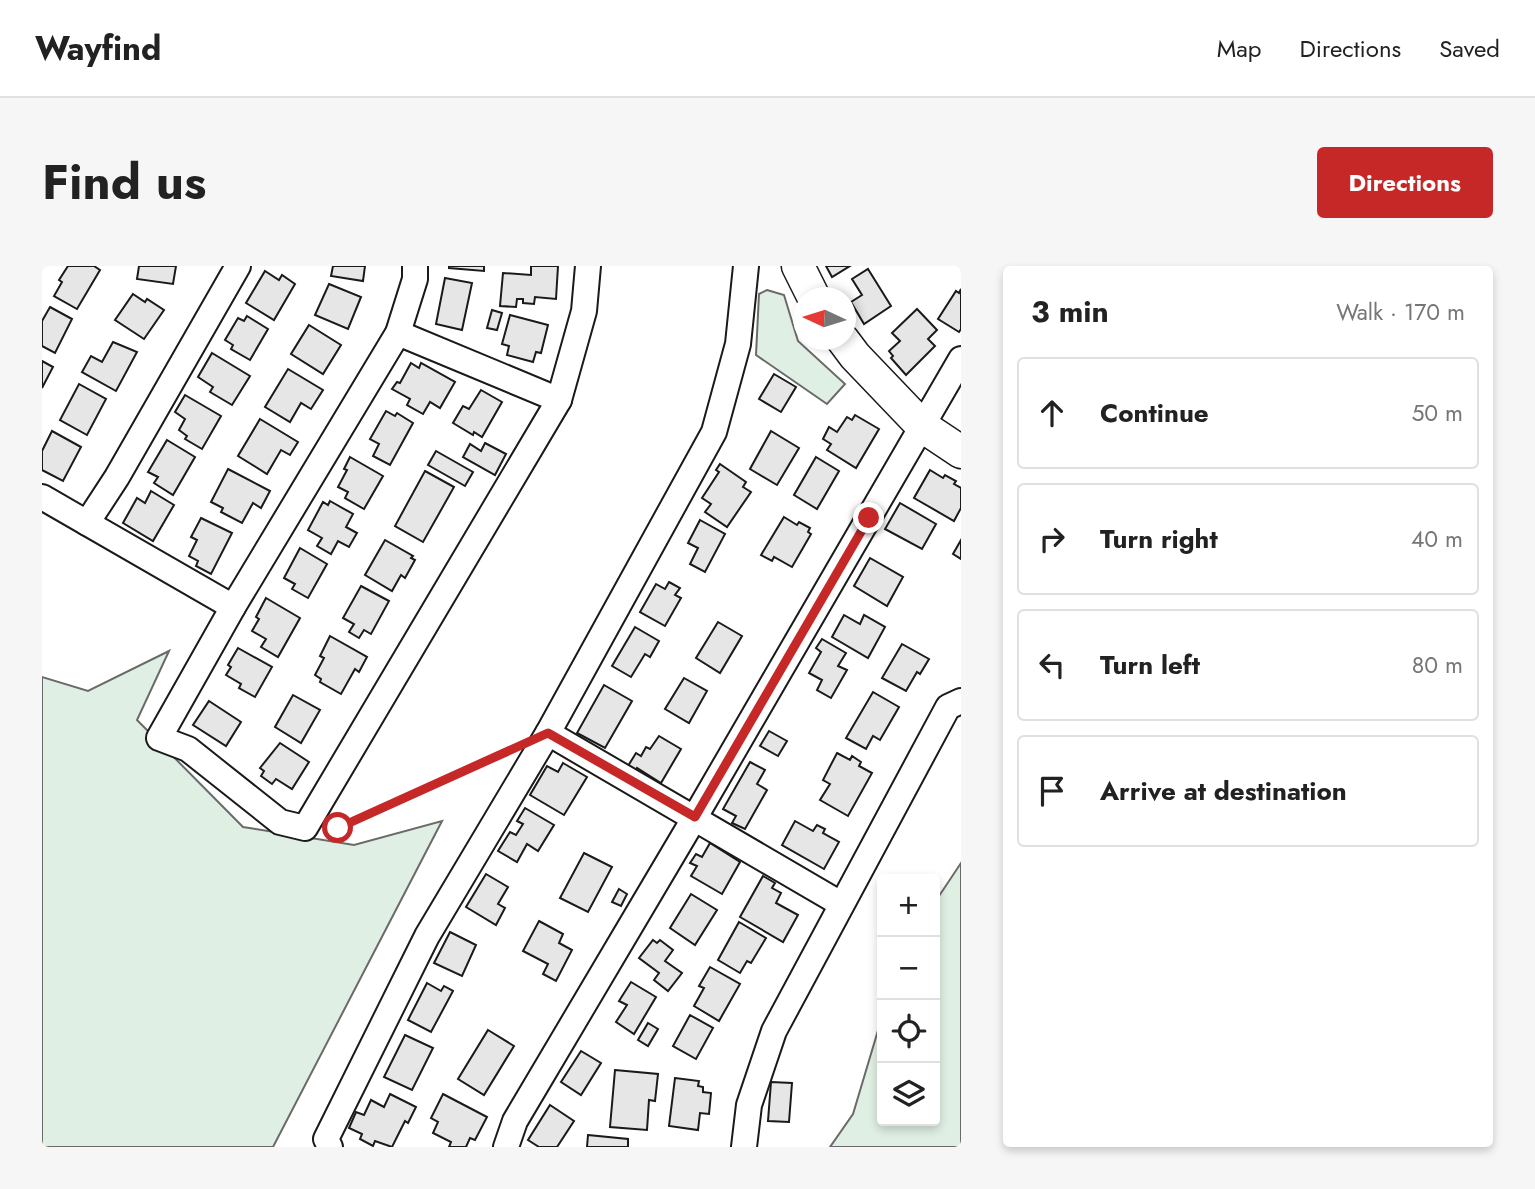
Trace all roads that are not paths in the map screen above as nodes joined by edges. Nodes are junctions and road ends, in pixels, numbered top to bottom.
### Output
1 (238, 266) edge
2 (415, 266) edge
3 (588, 266) edge
4 (746, 266) edge
5 (798, 266) edge
6 (808, 287) edge
7 (398, 333) junction
8 (850, 350) edge
9 (961, 359) edge
10 (559, 400) junction
11 (922, 426) junction
12 (961, 452) edge
13 (42, 497) edge
14 (87, 523) junction
15 (233, 607) junction
16 (961, 701) edge
17 (548, 733) junction
18 (695, 817) junction
19 (841, 904) junction
20 (330, 1147) edge
21 (506, 1147) edge
22 (744, 1147) edge

1 - 14 street
2 - 7 street
3 - 10 street
4 - 17 street
5 - 6 street
7 - 10 street
7 - 15 street
8 - 11 street
9 - 11 street
10 - 15 street
11 - 12 street
11 - 18 street
13 - 14 street
14 - 15 street
16 - 19 street
17 - 18 street
17 - 20 street
18 - 19 street
18 - 21 street
19 - 22 street

